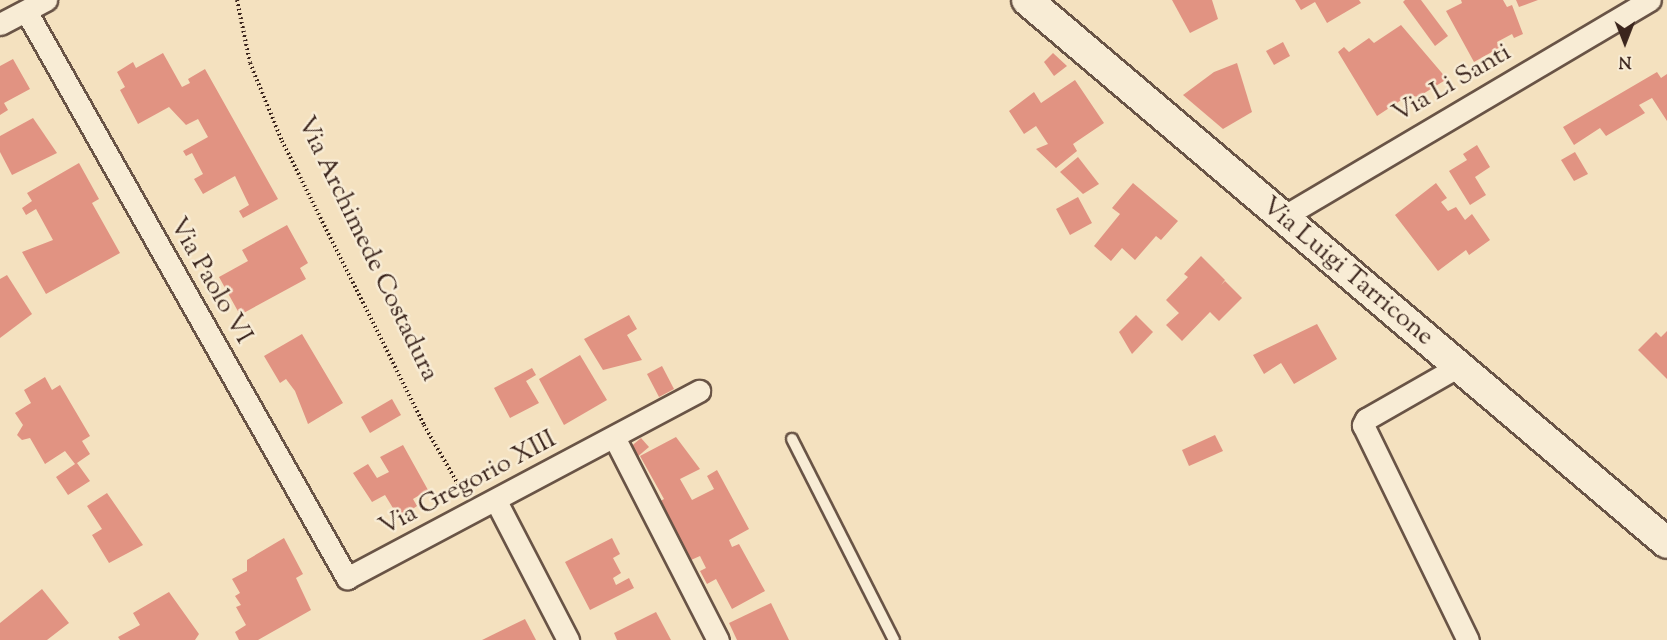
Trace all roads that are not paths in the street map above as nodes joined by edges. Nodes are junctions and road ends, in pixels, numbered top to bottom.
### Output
1 (45, 0) edge
2 (1027, 0) edge
3 (1650, 0) edge
4 (26, 11) junction
5 (0, 24) edge
6 (1282, 217) junction
7 (1459, 366) junction
8 (699, 391) dead end
9 (614, 437) junction
10 (792, 439) dead end
11 (496, 501) junction
12 (1667, 543) edge
13 (347, 578) joint
14 (568, 640) edge
15 (718, 640) edge
16 (894, 640) edge
17 (1468, 640) edge

1 - 4 street
2 - 6 main road, Via Luigi Tarricone
3 - 6 street, Via Li Santi
4 - 5 street
4 - 13 street, Via Paolo VI
6 - 7 main road, Via Luigi Tarricone
7 - 12 main road, Via Luigi Tarricone
7 - 17 street
8 - 9 street, Via Gregorio XIII
9 - 11 street, Via Gregorio XIII
9 - 15 street
10 - 16 lane
11 - 13 street, Via Gregorio XIII
11 - 14 street

